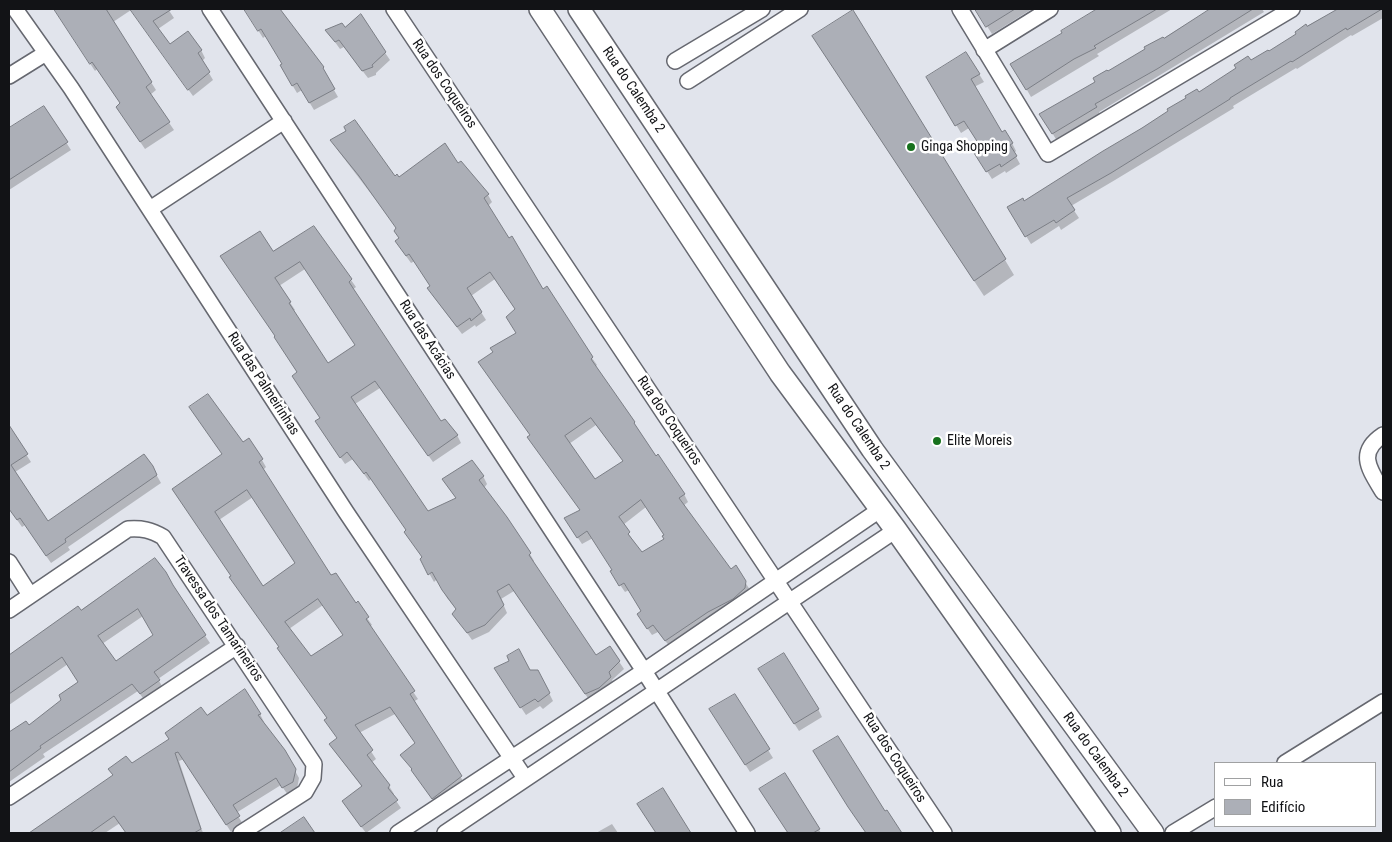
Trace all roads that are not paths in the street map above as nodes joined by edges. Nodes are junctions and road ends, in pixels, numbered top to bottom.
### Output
1 (15, 9) edge
2 (210, 9) edge
3 (394, 9) edge
4 (540, 9) edge
5 (579, 9) edge
6 (762, 9) edge
7 (800, 9) edge
8 (960, 9) edge
9 (1050, 9) edge
10 (1286, 10) edge
11 (984, 50) junction
12 (46, 53) junction
13 (675, 61) dead end
14 (9, 76) edge
15 (688, 81) dead end
16 (284, 121) junction
17 (150, 209) junction
18 (1383, 436) edge
19 (1383, 492) edge
20 (881, 509) junction
21 (896, 530) junction
22 (9, 562) edge
23 (776, 580) junction
24 (30, 595) junction
25 (790, 602) junction
26 (9, 610) edge
27 (237, 646) junction
28 (644, 671) junction
29 (656, 692) junction
30 (1383, 702) edge
31 (511, 758) junction
32 (1288, 762) edge
33 (525, 778) junction
34 (9, 797) edge
35 (1214, 808) edge
36 (242, 833) edge
37 (398, 833) edge
38 (445, 833) edge
39 (747, 833) edge
40 (944, 833) edge
41 (1110, 833) edge
42 (1153, 833) edge
43 (1173, 833) edge

1 - 12 street, Rua das Palmeirinhas
2 - 16 street, Rua das Acácias
3 - 23 street, Rua dos Coqueiros
4 - 20 main road, Rua do Calemba 2
5 - 42 main road, Rua do Calemba 2
6 - 13 street
7 - 15 street
8 - 11 street
9 - 11 street
10 - 11 street
12 - 14 street
12 - 17 street, Rua das Palmeirinhas
16 - 17 street
16 - 28 street, Rua das Acácias
17 - 31 street, Rua das Palmeirinhas
18 - 19 street
20 - 21 main road, Rua do Calemba 2
20 - 23 street
21 - 25 street
21 - 41 main road, Rua do Calemba 2
22 - 24 street
23 - 25 street, Rua dos Coqueiros
23 - 28 street
24 - 26 street, Travessa dos Tamarineiros
24 - 27 street, Travessa dos Tamarineiros
25 - 29 street
25 - 40 street, Rua dos Coqueiros
27 - 34 street
27 - 36 street, Travessa dos Tamarineiros
28 - 29 street, Rua das Acácias
28 - 31 street
29 - 33 street
29 - 39 street, Rua das Acácias
30 - 32 street
31 - 33 street, Rua das Palmeirinhas
31 - 37 street
33 - 38 street
35 - 43 street

